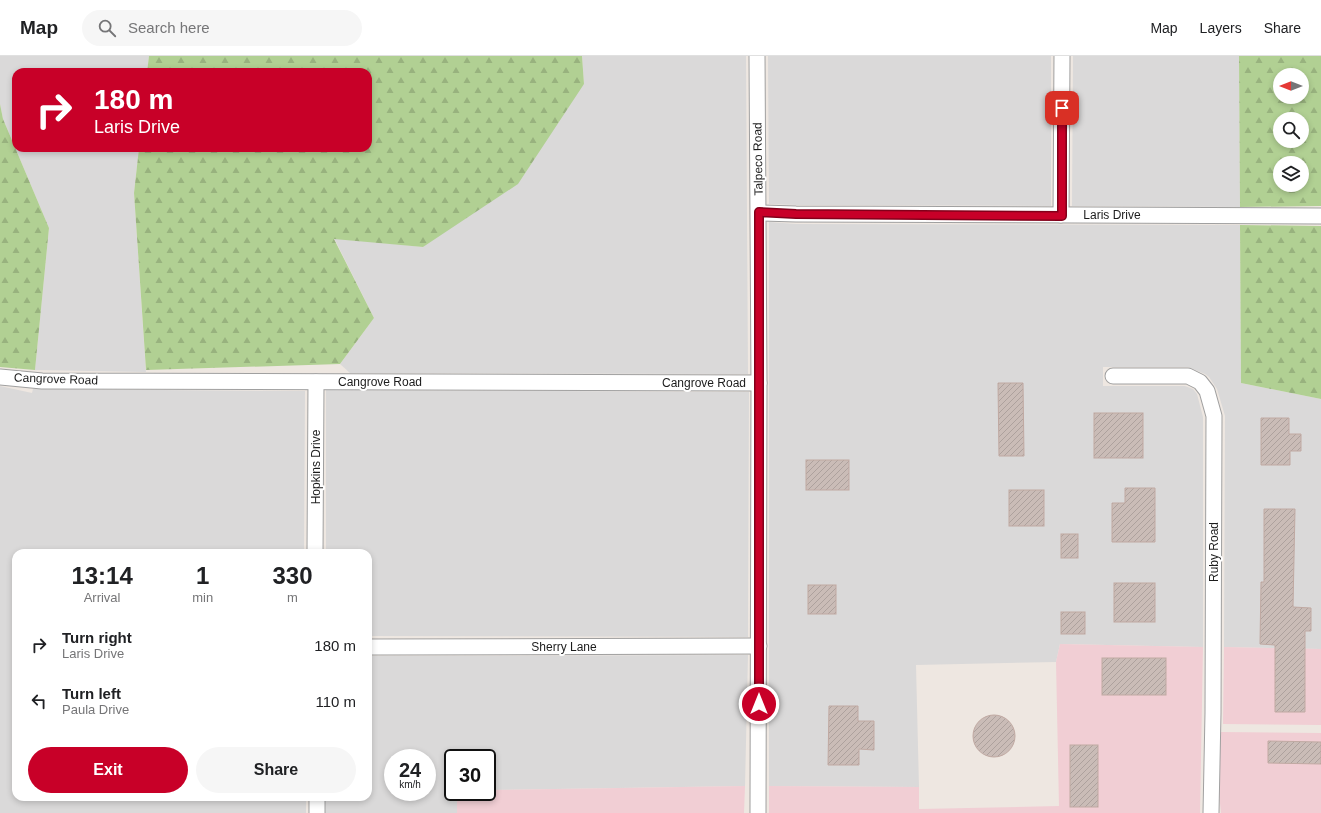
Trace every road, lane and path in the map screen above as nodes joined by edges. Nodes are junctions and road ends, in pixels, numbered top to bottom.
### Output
1 (757, 56) edge
2 (1062, 56) edge
3 (759, 212) junction
4 (1062, 216) junction
5 (1321, 216) edge
6 (0, 376) edge
7 (1113, 376) dead end
8 (316, 382) junction
9 (759, 384) junction
10 (315, 549) edge
11 (372, 646) edge
12 (759, 646) junction
13 (317, 801) edge
14 (317, 813) edge
15 (758, 813) edge
16 (1211, 813) edge

1 - 3 street, Talpeco Road
2 - 4 street
3 - 4 street, Laris Drive
3 - 9 street, Talpeco Road
4 - 5 street, Laris Drive
6 - 8 street, Cangrove Road
7 - 16 street, Ruby Road
8 - 9 street, Cangrove Road
8 - 10 street, Hopkins Drive
9 - 12 street, Talpeco Road
11 - 12 street, Sherry Lane
12 - 15 street, Talpeco Road
13 - 14 street

